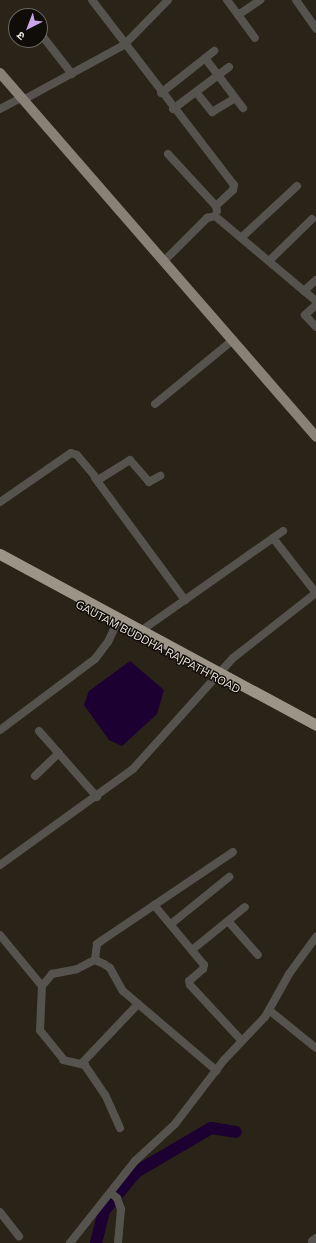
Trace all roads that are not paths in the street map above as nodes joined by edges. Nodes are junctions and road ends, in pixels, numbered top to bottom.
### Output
1 (92, 0) edge
2 (168, 0) edge
3 (227, 0) edge
4 (260, 0) edge
5 (296, 0) edge
6 (238, 15) junction
7 (316, 29) edge
8 (255, 38) dead end
9 (48, 43) edge
10 (124, 45) junction
11 (214, 51) dead end
12 (205, 58) junction
13 (229, 67) dead end
14 (0, 73) edge
15 (72, 74) junction
16 (217, 76) junction
17 (196, 92) junction
18 (161, 93) junction
19 (235, 98) junction
20 (22, 99) junction
21 (243, 108) dead end
22 (0, 109) edge
23 (173, 109) junction
24 (168, 154) dead end
25 (297, 186) dead end
26 (216, 206) junction
27 (212, 216) junction
28 (312, 219) dead end
29 (242, 237) junction
30 (164, 261) junction
31 (269, 261) junction
32 (316, 280) edge
33 (304, 291) junction
34 (316, 301) edge
35 (316, 305) edge
36 (316, 327) edge
37 (233, 340) junction
38 (155, 404) dead end
39 (316, 437) edge
40 (160, 476) dead end
41 (95, 478) junction
42 (0, 502) edge
43 (283, 531) dead end
44 (273, 538) junction
45 (0, 554) edge
46 (0, 562) edge
47 (316, 593) edge
48 (185, 600) junction
49 (116, 624) junction
50 (139, 632) junction
51 (215, 675) junction
52 (316, 725) edge
53 (0, 730) edge
54 (39, 730) dead end
55 (316, 731) edge
56 (59, 753) junction
57 (35, 776) dead end
58 (97, 797) junction
59 (233, 852) dead end
60 (0, 865) edge
61 (229, 878) dead end
62 (154, 905) junction
63 (245, 907) dead end
64 (228, 921) junction
65 (171, 924) junction
66 (0, 935) edge
67 (316, 938) edge
68 (192, 950) junction
69 (258, 955) dead end
70 (95, 960) junction
71 (42, 986) junction
72 (138, 1004) junction
73 (269, 1010) junction
74 (242, 1041) junction
75 (316, 1048) edge
76 (83, 1062) junction
77 (217, 1071) junction
78 (120, 1128) dead end
79 (114, 1196) junction
80 (0, 1212) edge
81 (19, 1236) dead end
82 (70, 1243) edge
83 (118, 1243) edge

1 - 10 street
2 - 10 street
3 - 6 street
4 - 6 street
5 - 7 street
6 - 8 street
9 - 15 street
10 - 15 street
10 - 18 street
11 - 12 street
12 - 16 street
12 - 18 street
13 - 16 street
14 - 20 main road
15 - 20 street
16 - 17 street
16 - 19 street
17 - 19 street
17 - 23 street
18 - 23 street
19 - 21 street
20 - 22 street
20 - 30 main road
23 - 26 street
24 - 26 street
25 - 29 street
26 - 27 street
27 - 29 street
27 - 30 street
28 - 31 street
29 - 31 street
30 - 37 main road
31 - 33 street
32 - 33 street
33 - 34 street
35 - 36 street
37 - 38 street
37 - 39 main road
40 - 41 street
41 - 42 street
41 - 48 street
43 - 44 street
44 - 47 street
44 - 48 street
45 - 50 highway
46 - 49 highway, GAUTAM BUDDHA RAJPATH ROAD
47 - 51 street
48 - 50 street
49 - 50 highway, GAUTAM BUDDHA RAJPATH ROAD
49 - 53 street
50 - 51 highway, GAUTAM BUDDHA RAJPATH ROAD
51 - 52 highway
51 - 55 highway, GAUTAM BUDDHA RAJPATH ROAD
51 - 58 street
54 - 56 street
56 - 57 street
56 - 58 street
58 - 60 street
59 - 62 street
61 - 65 street
62 - 65 street
62 - 70 street
63 - 64 street
64 - 68 street
64 - 69 street
65 - 68 street
66 - 71 street
67 - 73 street
68 - 74 street
70 - 71 street
70 - 72 street
71 - 76 street
72 - 76 street
72 - 77 street
73 - 74 street
73 - 75 street
74 - 77 street
76 - 78 street
77 - 79 street
79 - 82 street
79 - 83 street
80 - 81 street

